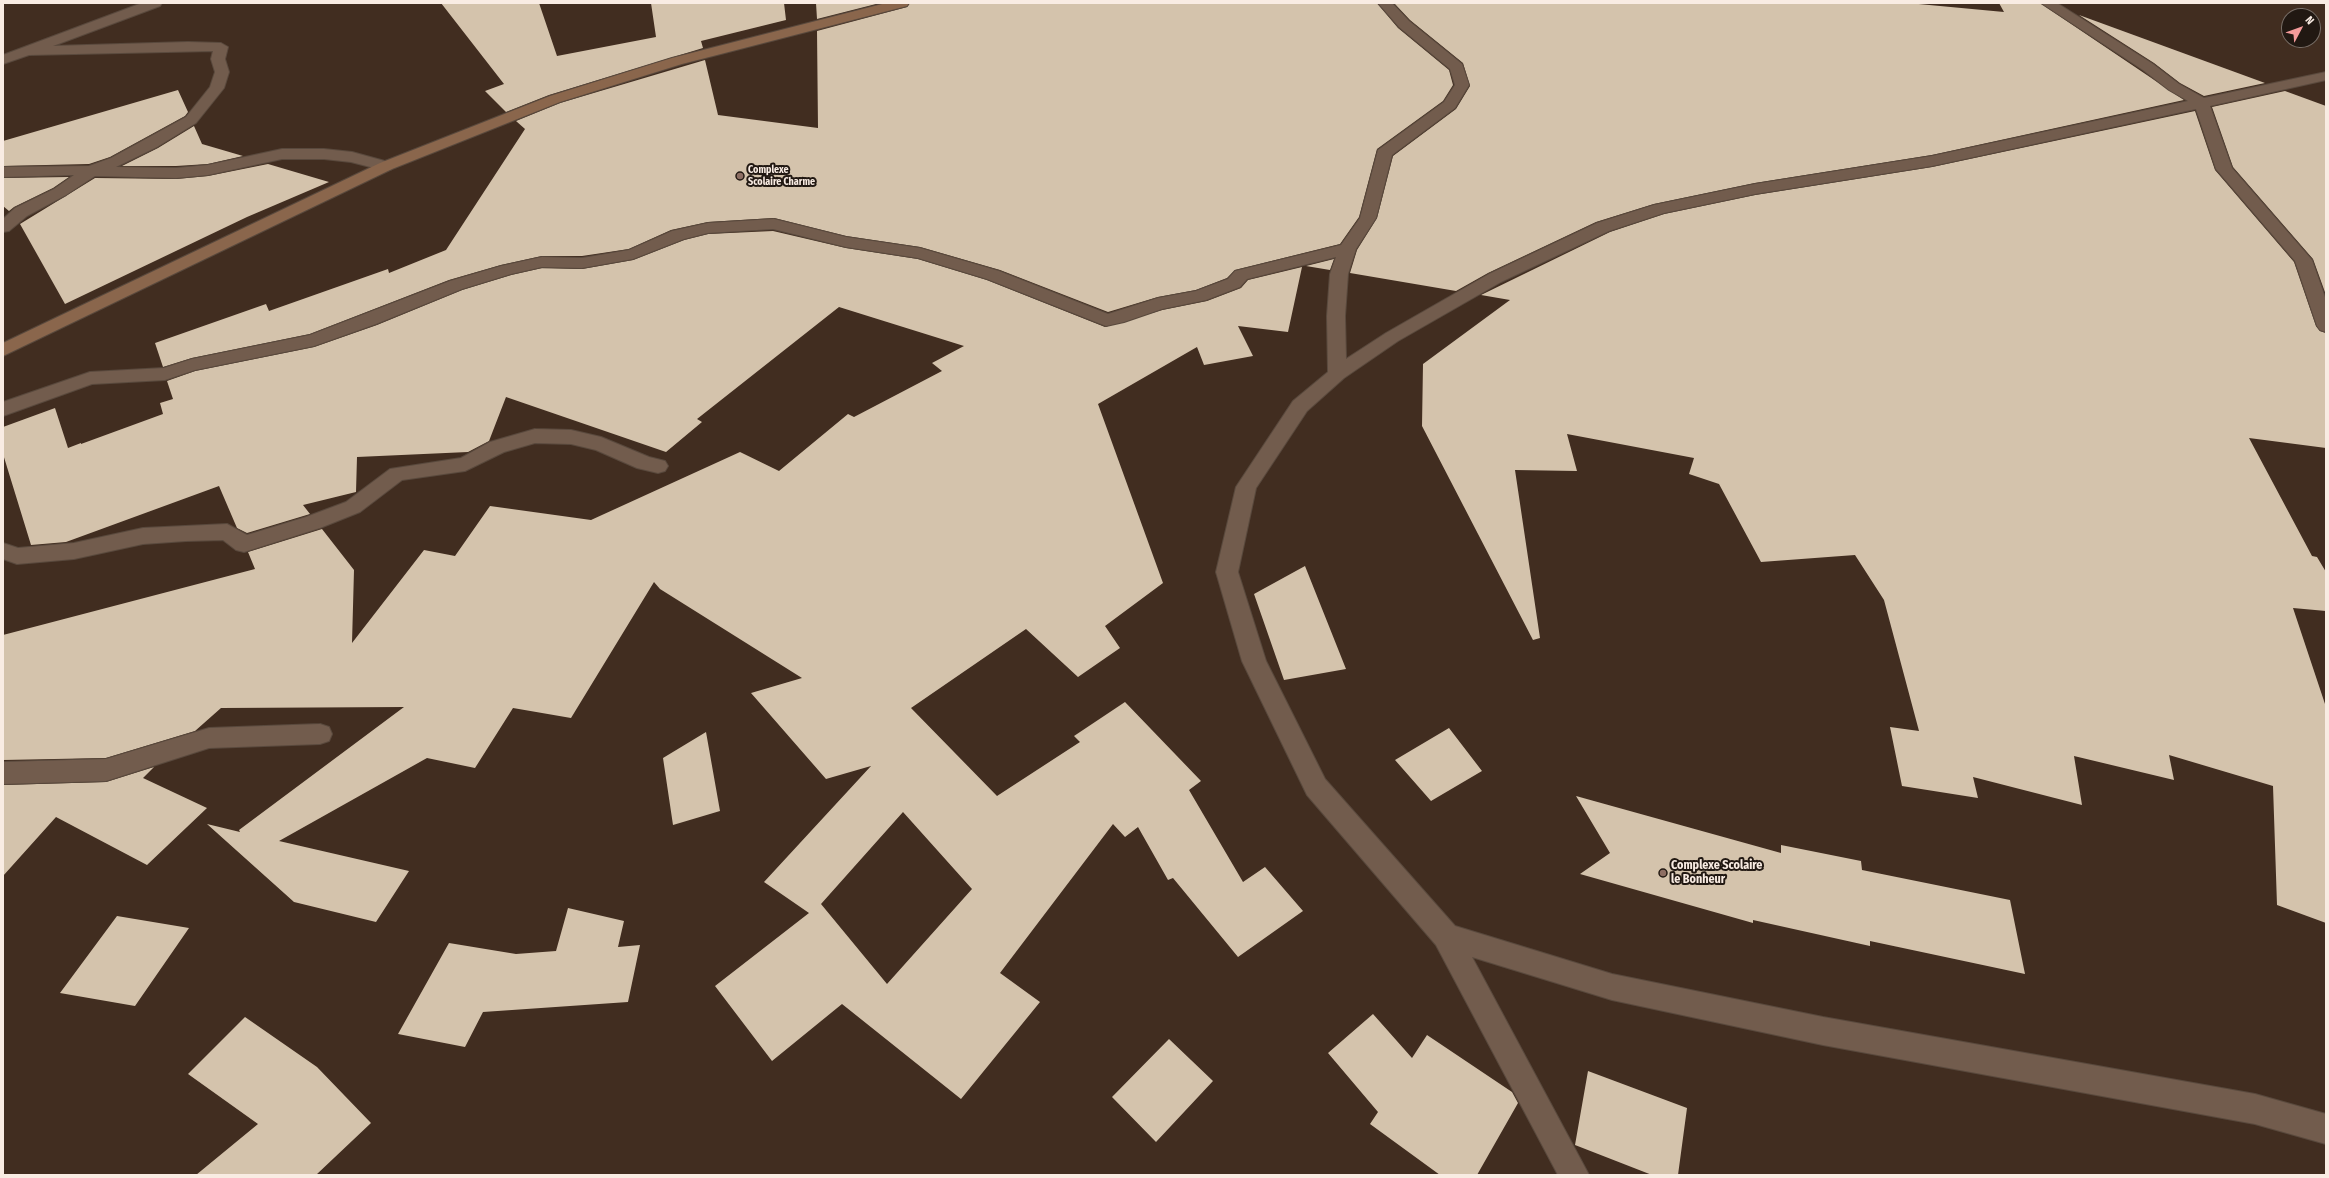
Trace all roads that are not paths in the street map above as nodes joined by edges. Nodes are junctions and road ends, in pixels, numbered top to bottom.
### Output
1 (155, 3) edge
2 (902, 3) edge
3 (1385, 3) edge
4 (2048, 3) edge
5 (30, 51) junction
6 (3, 60) edge
7 (2326, 76) edge
8 (2201, 102) junction
9 (386, 166) junction
10 (93, 170) junction
11 (3, 172) edge
12 (3, 227) edge
13 (1347, 249) junction
14 (2326, 326) edge
15 (3, 350) edge
16 (1337, 374) junction
17 (3, 409) edge
18 (658, 466) dead end
19 (3, 551) edge
20 (320, 734) dead end
21 (3, 773) edge
22 (1446, 936) junction
23 (2326, 1129) edge
24 (1574, 1175) edge

1 - 5 street
2 - 9 street
3 - 13 street
4 - 8 street
5 - 6 street
5 - 10 street
7 - 8 street
8 - 14 street
8 - 16 street
9 - 10 street
9 - 15 street
10 - 11 street
10 - 12 street
13 - 16 street
13 - 17 street
16 - 22 street
18 - 19 street
20 - 21 street
22 - 23 street
22 - 24 street

